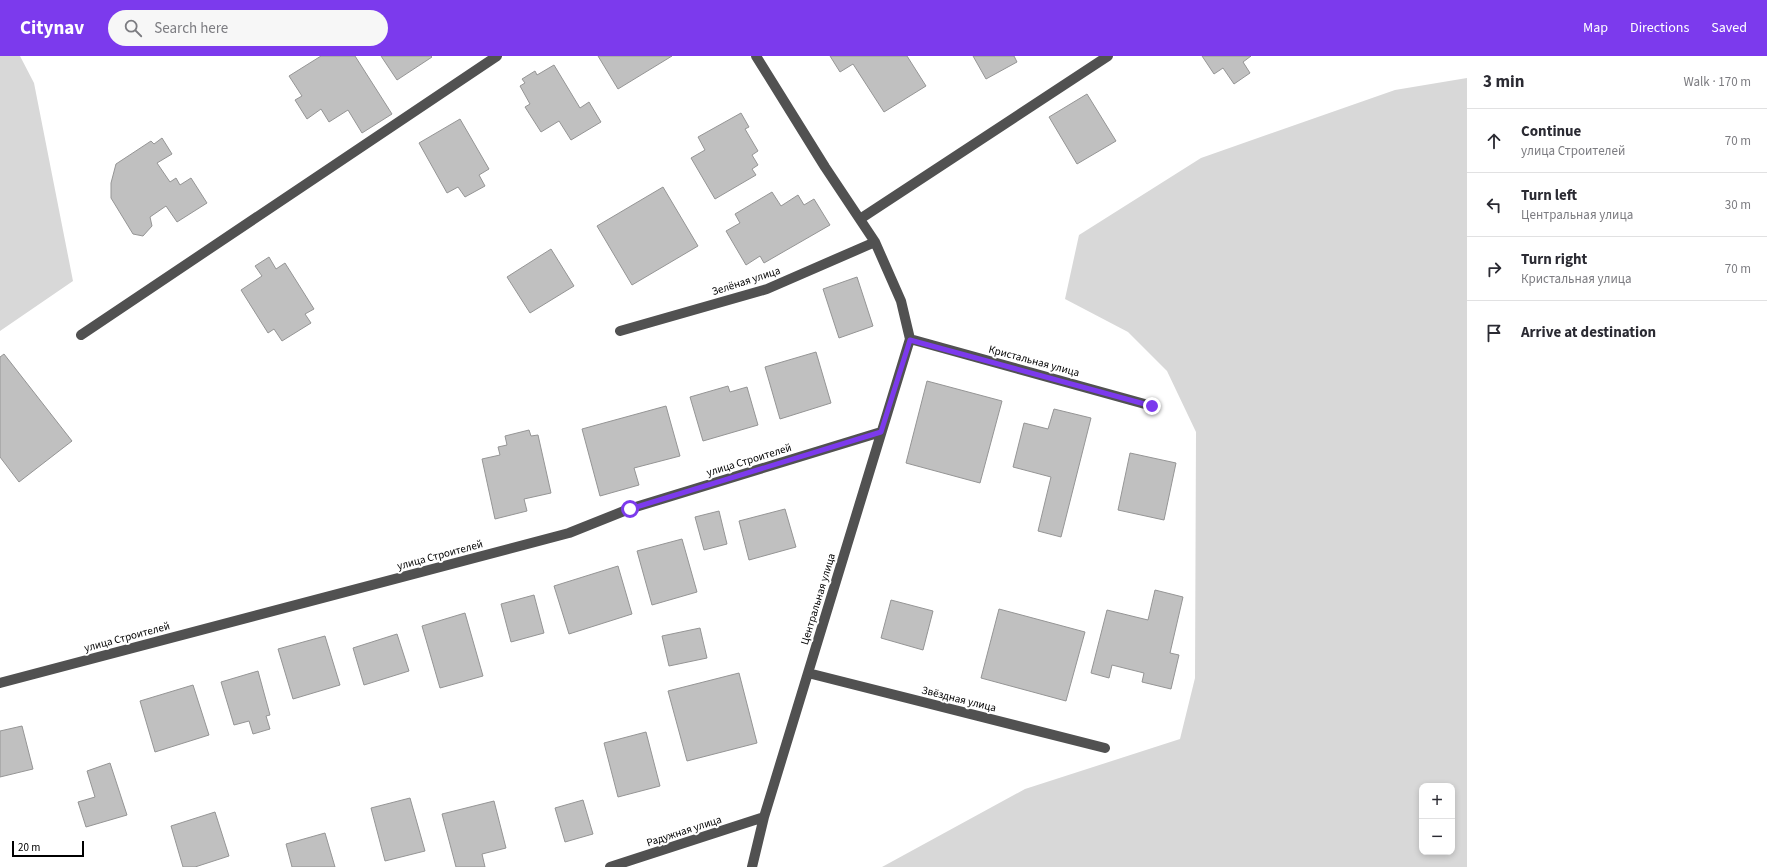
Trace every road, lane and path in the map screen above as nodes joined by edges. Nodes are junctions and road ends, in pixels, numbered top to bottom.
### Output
1 (498, 56) edge
2 (756, 56) edge
3 (1108, 56) edge
4 (860, 219) junction
5 (875, 242) junction
6 (620, 331) dead end
7 (81, 336) dead end
8 (910, 340) junction
9 (1152, 406) dead end
10 (881, 432) junction
11 (808, 673) junction
12 (0, 683) edge
13 (1105, 748) dead end
14 (764, 817) junction
15 (610, 867) edge
16 (752, 867) edge

1 - 7 street
2 - 4 street
3 - 4 street
4 - 5 street
5 - 6 street, Зелёная улица
5 - 8 street
8 - 9 street, Кристальная улица
8 - 10 street, Центральная улица
10 - 11 street, Центральная улица
10 - 12 street, улица Строителей
11 - 13 street, Звёздная улица
11 - 14 street, Центральная улица
14 - 15 street, Радужная улица
14 - 16 street, Центральная улица

